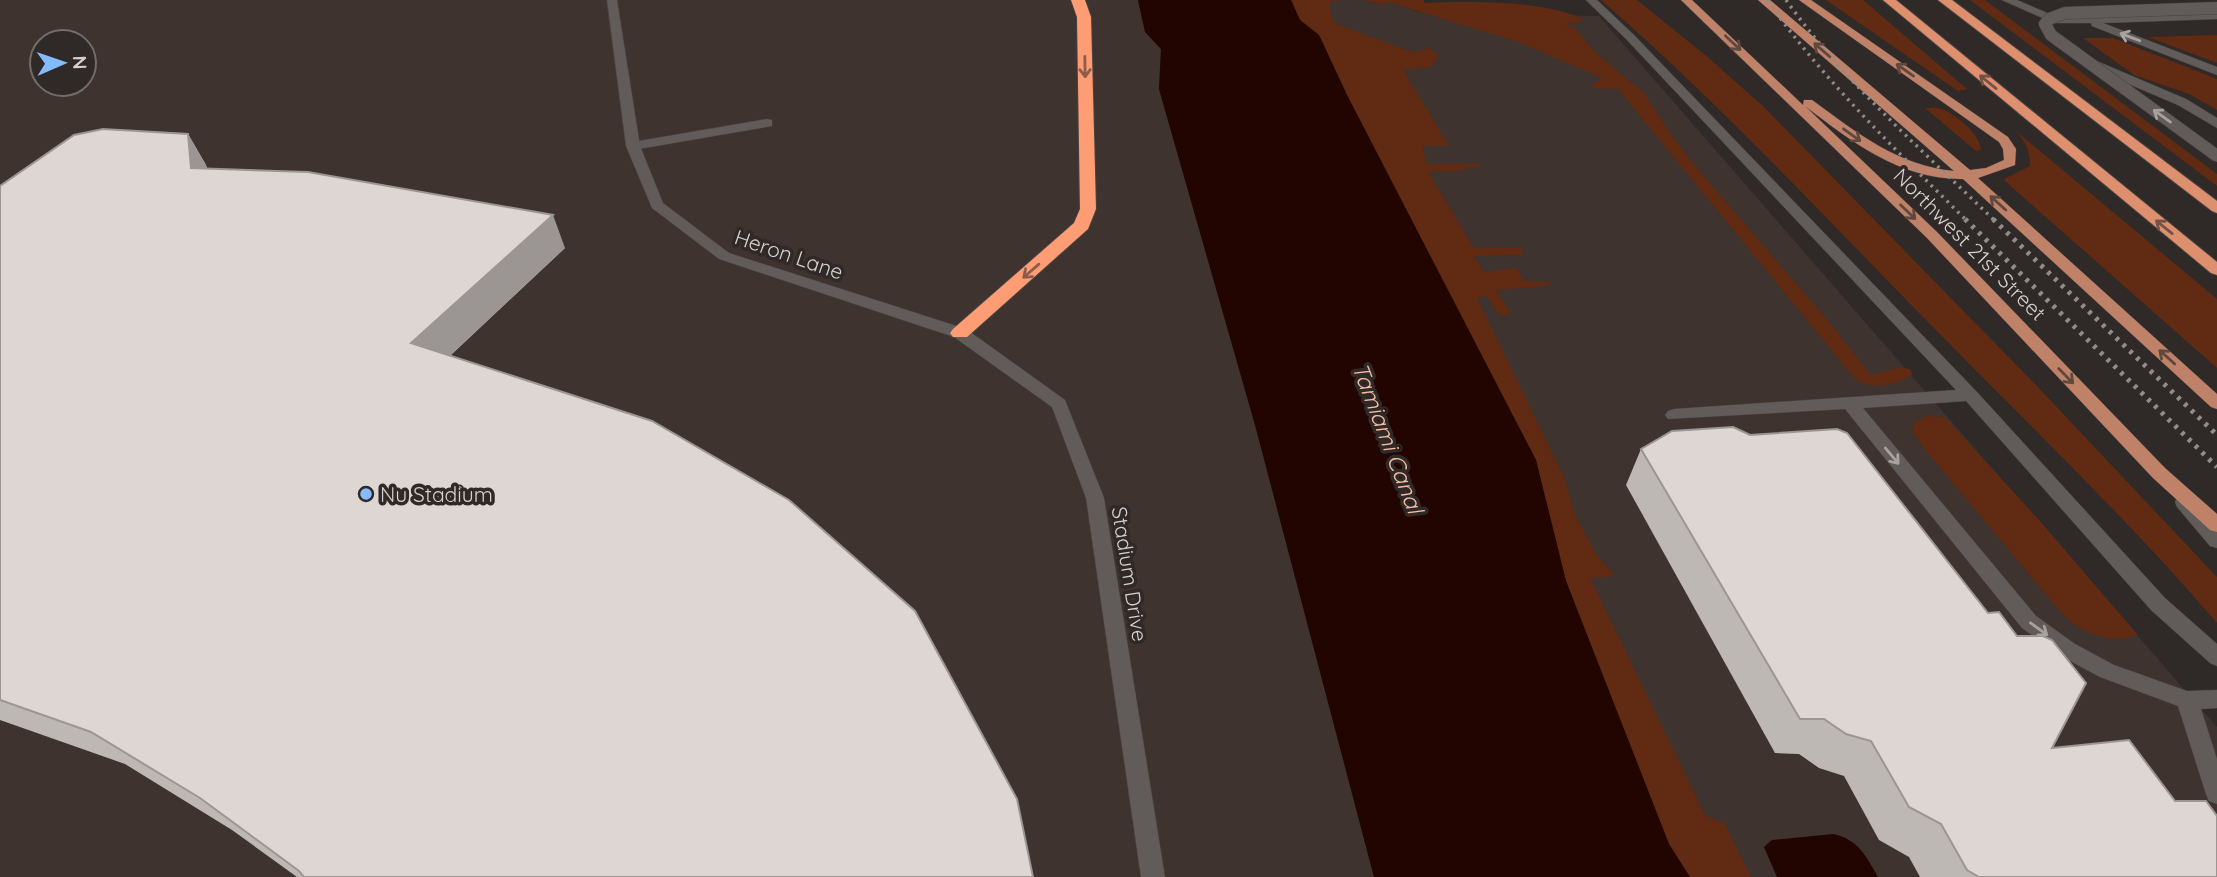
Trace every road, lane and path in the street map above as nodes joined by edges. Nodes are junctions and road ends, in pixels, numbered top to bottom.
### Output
1 (612, 0) edge
2 (1078, 0) edge
3 (1591, 0) edge
4 (1686, 0) edge
5 (1763, 0) edge
6 (1804, 0) edge
7 (1889, 0) edge
8 (1944, 0) edge
9 (2007, 0) edge
10 (2217, 8) edge
11 (2217, 16) edge
12 (2087, 20) junction
13 (2058, 22) junction
14 (1757, 65) junction
15 (2217, 71) edge
16 (767, 123) dead end
17 (2217, 124) edge
18 (633, 146) junction
19 (2217, 156) edge
20 (1967, 175) junction
21 (2217, 208) edge
22 (2217, 270) edge
23 (960, 333) junction
24 (1970, 395) junction
25 (2217, 402) edge
26 (1849, 403) junction
27 (1674, 415) dead end
28 (2159, 473) junction
29 (2217, 525) edge
30 (2217, 541) edge
31 (2217, 657) edge
32 (2217, 699) edge
33 (2187, 700) junction
34 (2217, 794) edge
35 (1153, 877) edge

1 - 18 street, Heron Lane
2 -> 23 highway
3 - 24 street
4 -> 14 main road, Northwest 21st Street
20 -> 5 main road, Northwest 21st Street
20 -> 6 main road
22 -> 7 highway
8 - 21 highway
9 - 13 street
19 -> 10 street, bridge
11 - 12 street
12 - 13 street
15 -> 12 street
13 - 17 street
14 -> 20 main road
14 -> 28 main road, Northwest 21st Street
16 - 18 street
18 - 23 street, Heron Lane
25 -> 20 main road, Northwest 21st Street
23 - 35 street, Stadium Drive
24 - 26 street
24 - 31 street
26 - 27 street
26 -> 33 street
28 - 29 main road, Northwest 21st Street
28 - 30 street
32 - 33 street
33 - 34 street

